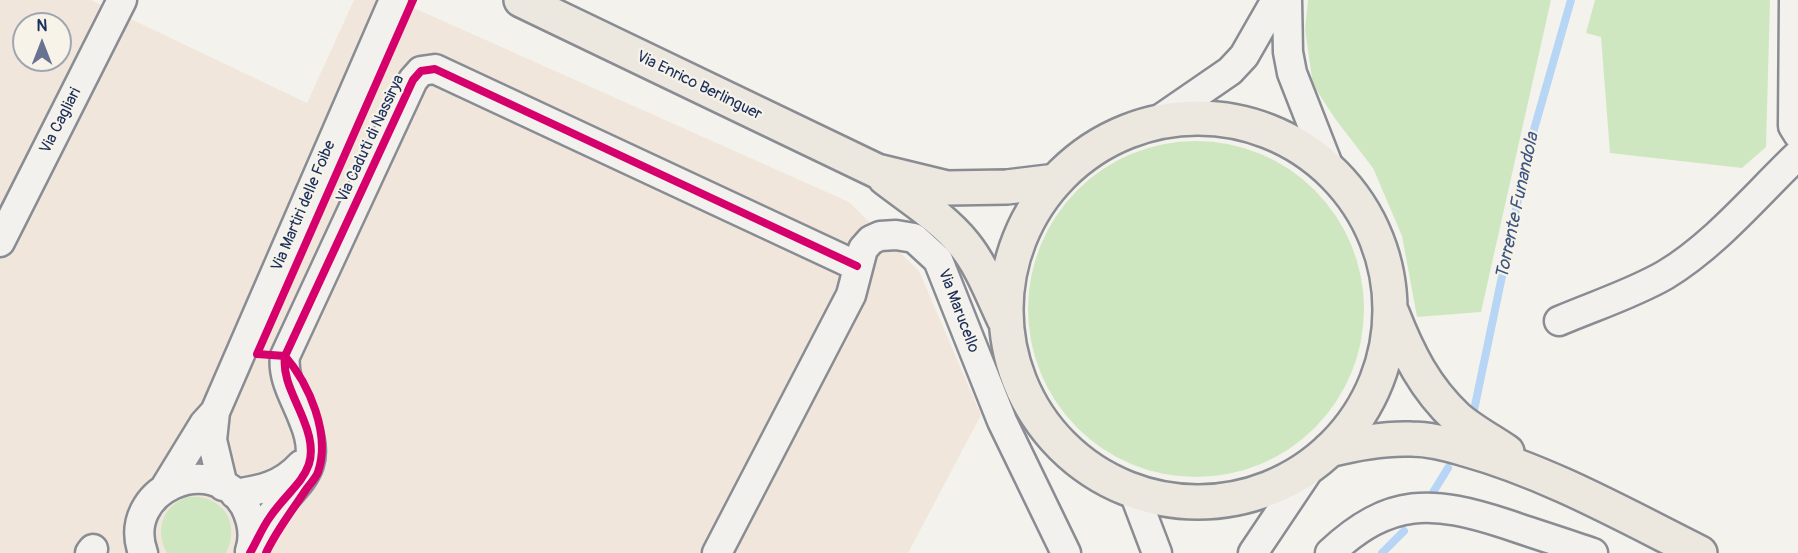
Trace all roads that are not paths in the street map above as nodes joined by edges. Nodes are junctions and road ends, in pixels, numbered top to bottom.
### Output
1 (122, 0) edge
2 (394, 0) edge
3 (520, 0) edge
4 (1275, 0) edge
5 (1287, 0) edge
6 (1794, 0) edge
7 (1153, 124) junction
8 (1798, 134) edge
9 (1798, 155) edge
10 (1330, 170) junction
11 (877, 171) junction
12 (1056, 181) junction
13 (0, 243) edge
14 (857, 266) junction
15 (1390, 310) junction
16 (1559, 321) dead end
17 (1007, 327) junction
18 (215, 412) junction
19 (309, 454) junction
20 (1322, 456) junction
21 (1536, 472) junction
22 (166, 486) junction
23 (229, 490) junction
24 (1133, 490) junction
25 (142, 553) edge
26 (250, 553) edge
27 (717, 553) edge
28 (1066, 553) edge
29 (1157, 553) edge
30 (1253, 553) edge
31 (1330, 553) edge
32 (1593, 553) edge
33 (1700, 553) edge

1 - 13 street, Via Cagliari
2 - 18 street, Via Martiri delle Foibe
3 - 11 main road, Via Enrico Berlinguer
4 - 7 street
5 - 10 street
6 - 8 street
7 - 10 main road, Via Enrico Berlinguer
7 - 12 main road, Via Enrico Berlinguer
9 - 16 street
10 - 15 main road, Via Enrico Berlinguer
11 - 12 main road, Via Enrico Berlinguer
11 - 17 main road, Via Enrico Berlinguer
12 - 17 main road, Via Enrico Berlinguer
14 - 19 street, Via Caduti di Nassirya
14 - 27 street, Via Marucello
14 - 28 street, Via Marucello
15 - 20 main road, Via Enrico Berlinguer
15 - 21 main road, Via Enrico Berlinguer
17 - 24 main road, Via Enrico Berlinguer
18 - 22 street, Via Martiri delle Foibe
18 - 23 street, Via Martiri delle Foibe
19 - 23 street
19 - 26 street, Via Caduti di Nassirya
20 - 21 main road, Via Enrico Berlinguer
20 - 24 main road, Via Enrico Berlinguer
20 - 30 street
21 - 33 main road, Via Enrico Berlinguer
22 - 23 street
22 - 25 street, Via Martiri delle Foibe
23 - 26 street, Via Martiri delle Foibe
24 - 29 street
31 - 32 street

